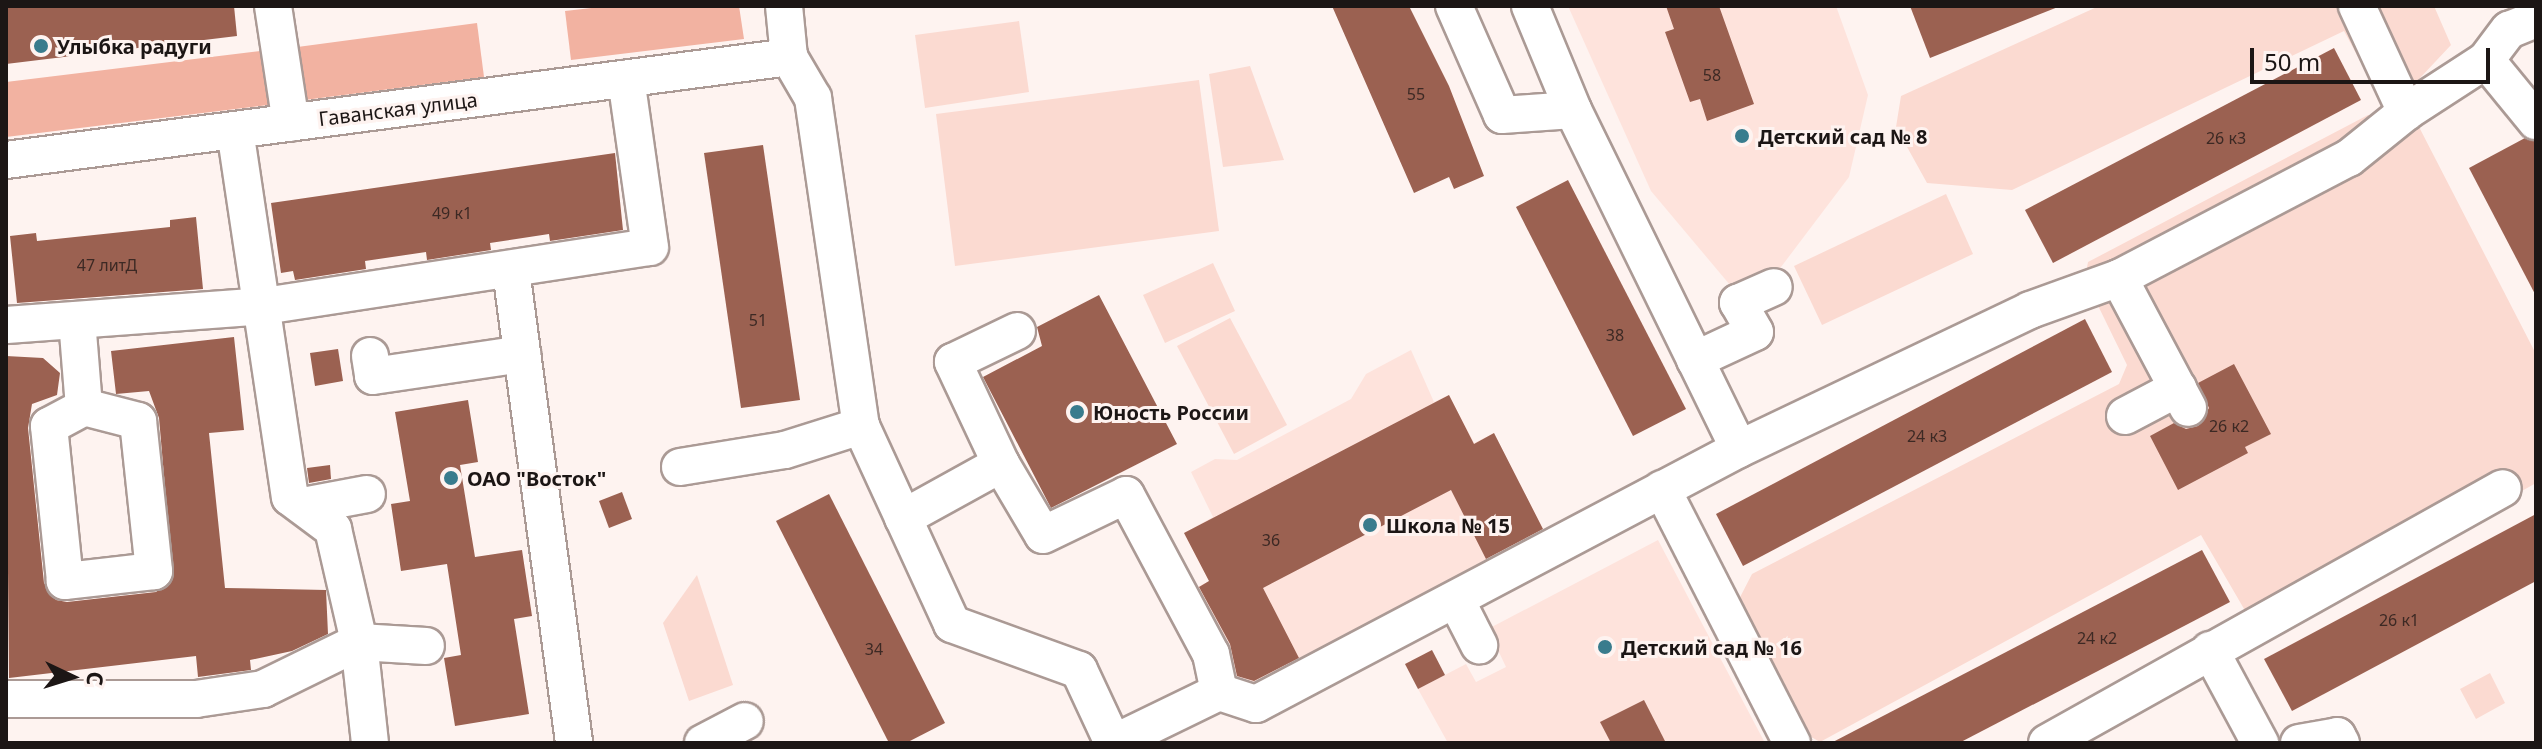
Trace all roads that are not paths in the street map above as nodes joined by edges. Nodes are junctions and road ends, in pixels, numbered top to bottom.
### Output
1 (273, 6) edge
2 (784, 6) edge
3 (1454, 6) edge
4 (1530, 6) edge
5 (2357, 6) edge
6 (2536, 19) edge
7 (789, 57) junction
8 (2486, 60) junction
9 (626, 79) junction
10 (1573, 110) junction
11 (2406, 112) junction
12 (2536, 121) edge
13 (291, 123) junction
14 (235, 130) junction
15 (6, 160) edge
16 (511, 270) junction
17 (2119, 278) junction
18 (1774, 287) dead end
19 (264, 306) junction
20 (77, 320) junction
21 (6, 325) edge
22 (1017, 331) dead end
23 (522, 354) junction
24 (370, 356) dead end
25 (1695, 360) junction
26 (84, 407) junction
27 (2125, 416) dead end
28 (861, 426) junction
29 (1739, 449) junction
30 (1001, 464) junction
31 (680, 467) dead end
32 (2503, 488) dead end
33 (1662, 489) junction
34 (367, 494) dead end
35 (303, 506) junction
36 (903, 518) junction
37 (1456, 600) junction
38 (359, 642) junction
39 (1479, 645) dead end
40 (426, 646) dead end
41 (2210, 650) junction
42 (1219, 692) junction
43 (6, 699) edge
44 (745, 721) dead end
45 (370, 743) edge
46 (574, 743) edge
47 (703, 743) edge
48 (1114, 743) edge
49 (1792, 743) edge
50 (2047, 743) edge
51 (2260, 743) edge
52 (2299, 743) edge
53 (2341, 743) edge

1 - 13 street
2 - 7 street
3 - 10 street
4 - 10 street
5 - 11 street
6 - 8 street
7 - 9 street, Гаванская улица
7 - 28 street
8 - 11 street
8 - 12 street
9 - 13 street, Гаванская улица
9 - 16 street
10 - 25 street
11 - 17 street
13 - 14 street, Гаванская улица
14 - 15 street, Гаванская улица
14 - 19 street
16 - 19 street
16 - 23 street
17 - 27 street
17 - 29 street
18 - 25 street
19 - 20 street
19 - 35 street
20 - 21 street
20 - 26 street
22 - 30 street
23 - 24 street
23 - 46 street
25 - 29 street
26 - 26 street
28 - 31 street
28 - 36 street
29 - 33 street
30 - 36 street
30 - 42 street
32 - 41 street
33 - 37 street
33 - 49 street
34 - 35 street
35 - 38 street
36 - 48 street
37 - 39 street
37 - 42 street
38 - 40 street
38 - 43 street
38 - 45 street
41 - 50 street
41 - 51 street
42 - 48 street
44 - 47 street
52 - 53 street

